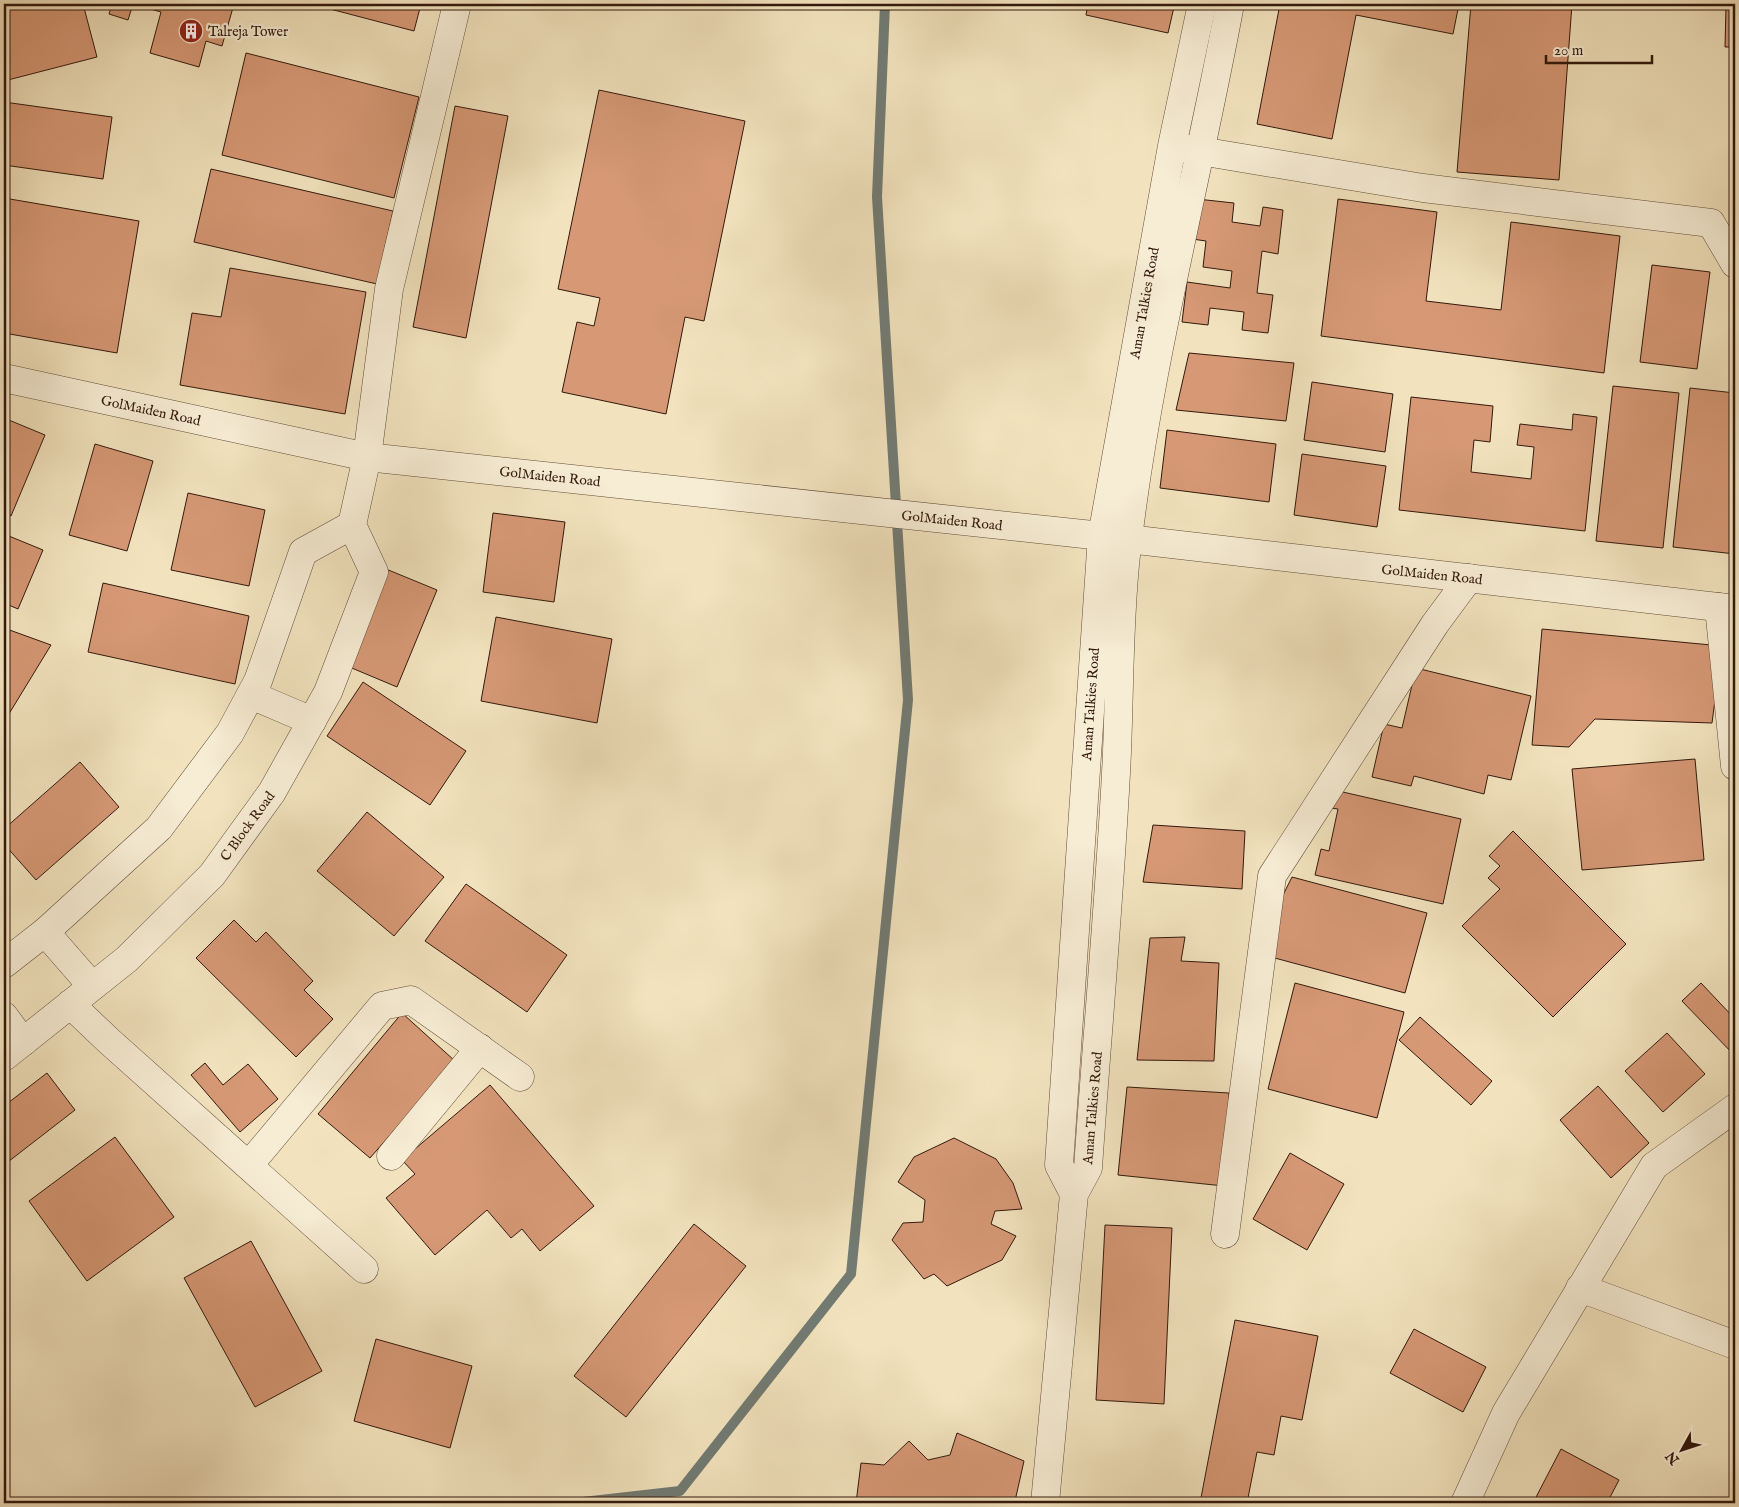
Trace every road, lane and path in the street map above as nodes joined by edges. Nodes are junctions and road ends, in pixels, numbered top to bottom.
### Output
1 (457, 4) edge
2 (1202, 4) edge
3 (1230, 4) edge
4 (1172, 146) junction
5 (1200, 151) junction
6 (1735, 264) edge
7 (4, 378) edge
8 (1140, 391) junction
9 (367, 457) junction
10 (352, 524) junction
11 (1115, 538) junction
12 (1469, 578) junction
13 (1727, 608) edge
14 (1091, 690) junction
15 (1119, 690) junction
16 (251, 695) junction
17 (312, 721) junction
18 (1735, 766) edge
19 (45, 932) junction
20 (4, 964) edge
21 (92, 986) junction
22 (70, 1004) junction
23 (4, 1016) edge
24 (480, 1048) junction
25 (14, 1049) edge
26 (520, 1077) dead end
27 (1735, 1108) edge
28 (391, 1156) dead end
29 (249, 1166) junction
30 (1074, 1194) junction
31 (1225, 1234) dead end
32 (364, 1269) dead end
33 (1580, 1288) junction
34 (1735, 1346) edge
35 (1045, 1503) edge
36 (1465, 1503) edge

1 - 9 street
2 - 4 street, Aman Talkies Road
3 - 5 street, Aman Talkies Road
4 - 5 street
4 - 8 street, Aman Talkies Road
5 - 6 street
5 - 8 street, Aman Talkies Road
7 - 9 street, GolMaiden Road
8 - 11 street, Aman Talkies Road
9 - 10 street
9 - 11 street, GolMaiden Road
10 - 16 street
10 - 17 street, C Block Road
11 - 12 street, GolMaiden Road
11 - 14 street, Aman Talkies Road
11 - 15 street, Aman Talkies Road
12 - 13 street, GolMaiden Road
12 - 31 street
13 - 18 street
14 - 15 street
14 - 30 street, Aman Talkies Road
15 - 30 street, Aman Talkies Road
16 - 17 street
16 - 19 street
17 - 21 street, C Block Road
19 - 20 street
19 - 21 street
21 - 22 street, C Block Road
22 - 25 street, C Block Road
22 - 29 street
23 - 25 street
24 - 26 street
24 - 28 street
24 - 29 street
27 - 33 street
29 - 32 street
30 - 35 street
33 - 34 street
33 - 36 street

